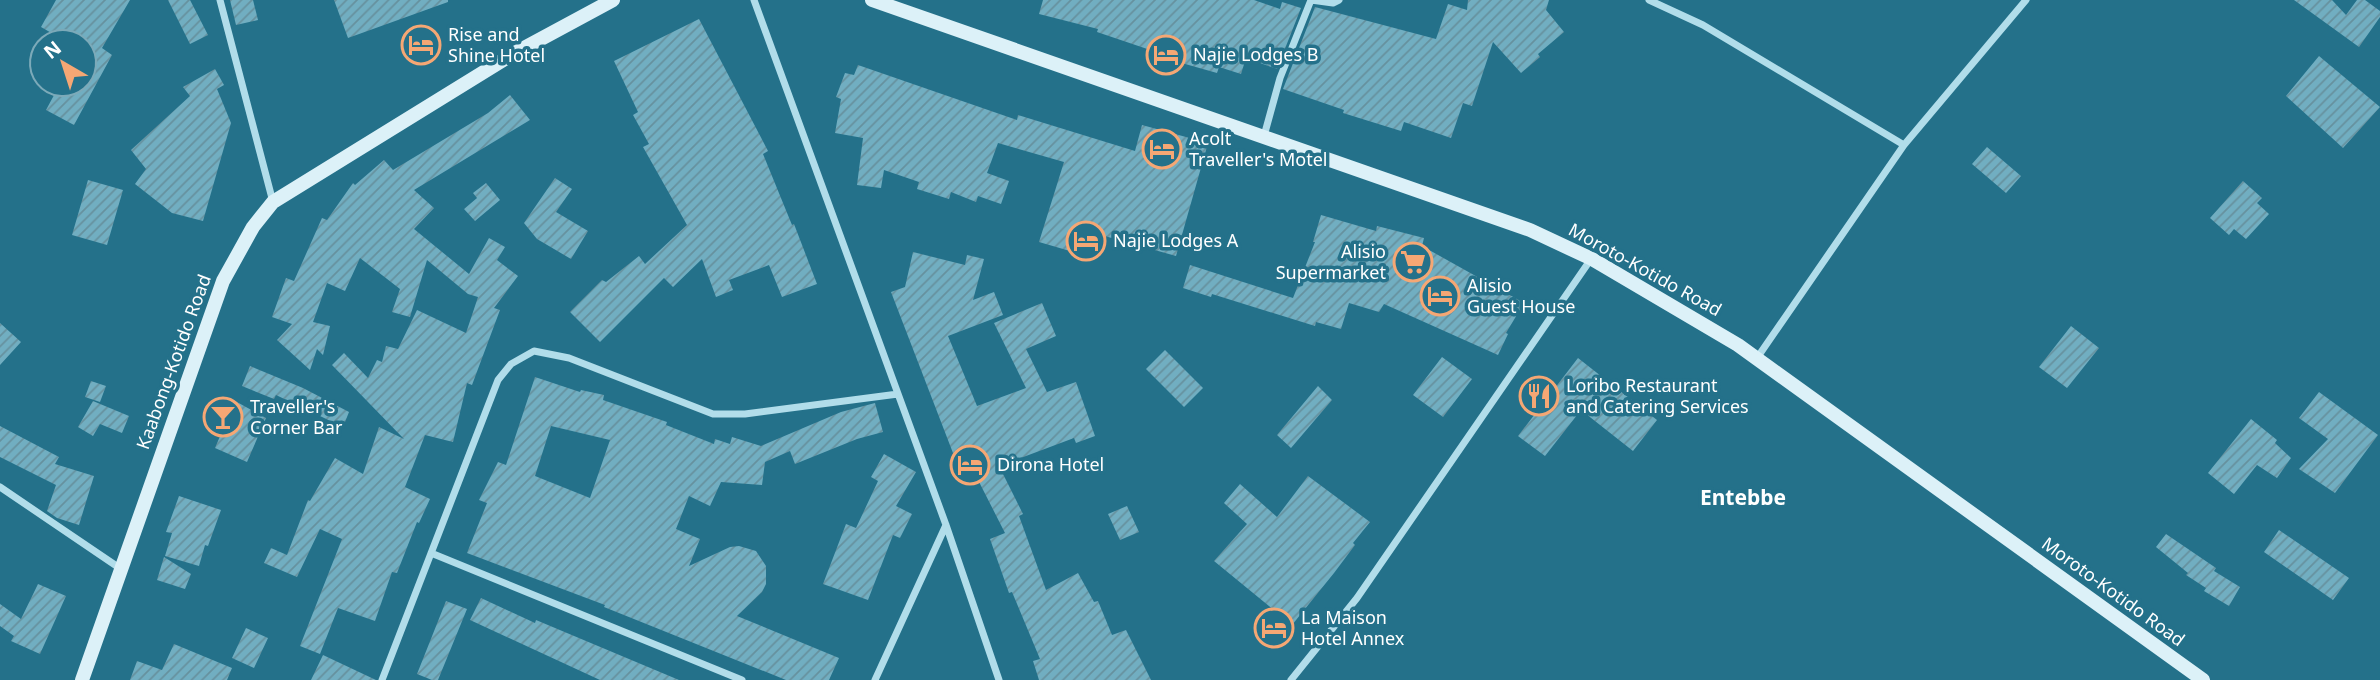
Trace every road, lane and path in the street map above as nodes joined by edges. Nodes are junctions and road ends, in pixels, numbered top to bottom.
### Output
1 (220, 0) edge
2 (613, 0) edge
3 (754, 0) edge
4 (872, 0) edge
5 (1339, 0) edge
6 (1649, 0) edge
7 (2026, 0) edge
8 (1264, 136) junction
9 (1904, 145) junction
10 (273, 202) junction
11 (1592, 259) junction
12 (1757, 358) junction
13 (898, 394) junction
14 (0, 487) edge
15 (946, 524) junction
16 (431, 553) junction
17 (121, 569) junction
18 (82, 680) edge
19 (382, 680) edge
20 (742, 680) edge
21 (875, 680) edge
22 (999, 680) edge
23 (1291, 680) edge
24 (2203, 680) edge

1 - 10 street
2 - 10 main road, Kaabong-Kotido Road
3 - 13 street
4 - 8 main road, Moroto-Kotido Road
5 - 8 street
6 - 9 street
7 - 9 street
8 - 11 main road, Moroto-Kotido Road
9 - 12 street
10 - 17 main road, Kaabong-Kotido Road
11 - 12 main road, Moroto-Kotido Road
11 - 23 street
12 - 24 main road, Moroto-Kotido Road
13 - 15 street
13 - 16 street
14 - 17 street
15 - 21 street
15 - 22 street
16 - 19 street
16 - 20 street
17 - 18 main road, Kaabong-Kotido Road

